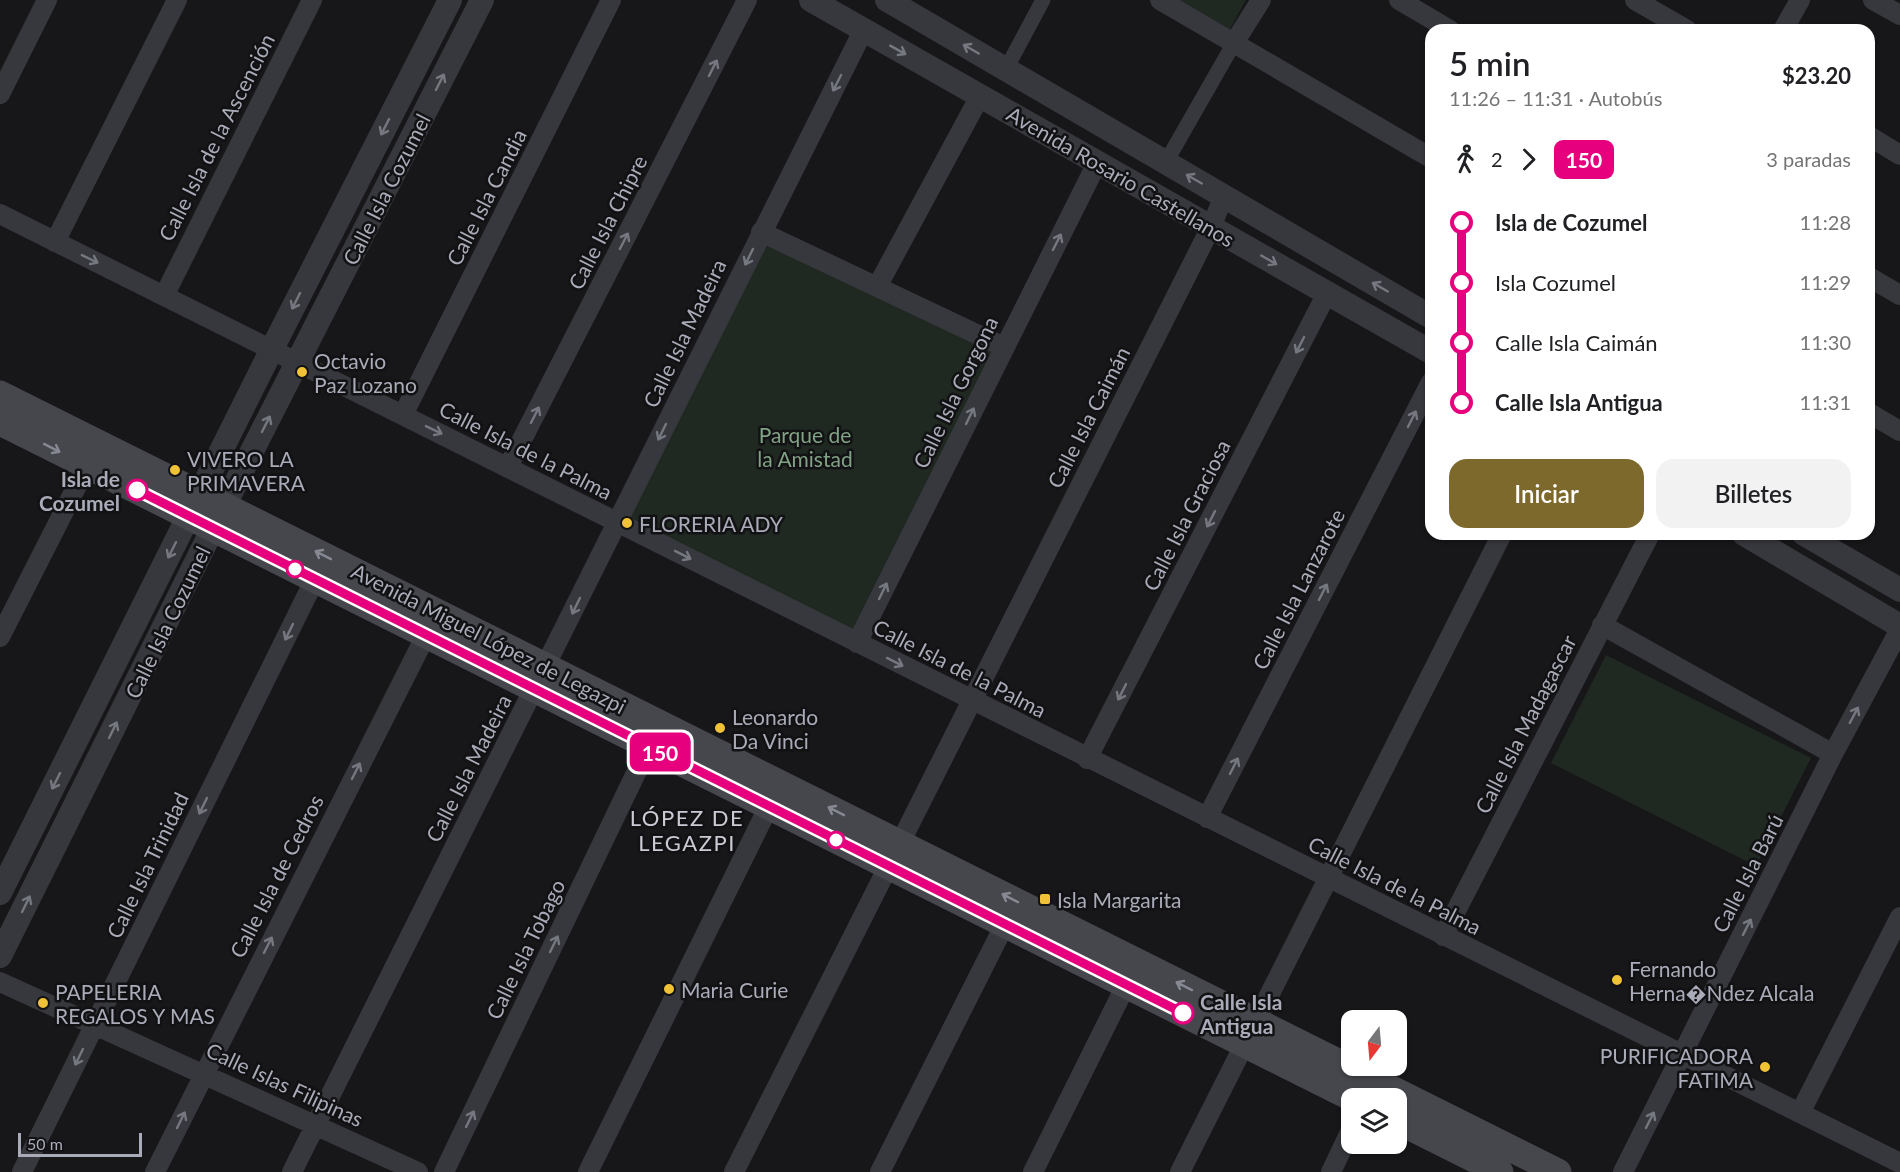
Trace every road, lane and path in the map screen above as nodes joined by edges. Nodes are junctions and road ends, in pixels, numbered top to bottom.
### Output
1 (47, 0) edge
2 (177, 0) edge
3 (312, 0) edge
4 (450, 0) edge
5 (482, 0) edge
6 (611, 0) edge
7 (747, 0) edge
8 (811, 0) edge
9 (887, 0) edge
10 (1043, 0) edge
11 (1160, 0) edge
12 (1261, 0) edge
13 (1399, 0) edge
14 (1635, 0) edge
15 (1800, 0) edge
16 (1873, 0) edge
17 (1900, 15) edge
18 (1440, 24) edge
19 (1677, 24) edge
20 (1786, 24) edge
21 (863, 31) junction
22 (1234, 43) junction
23 (1006, 69) junction
24 (0, 94) edge
25 (980, 96) junction
26 (1875, 140) edge
27 (1425, 154) edge
28 (1900, 155) edge
29 (1166, 162) junction
30 (1097, 163) junction
31 (1224, 196) junction
32 (0, 214) edge
33 (1211, 228) junction
34 (761, 232) junction
35 (55, 242) junction
36 (1875, 280) edge
37 (877, 287) junction
38 (1327, 293) junction
39 (1900, 295) edge
40 (164, 296) junction
41 (1425, 313) edge
42 (1004, 347) junction
43 (272, 349) junction
44 (1425, 349) edge
45 (298, 362) junction
46 (0, 394) edge
47 (1425, 394) edge
48 (403, 415) junction
49 (1875, 416) edge
50 (0, 422) edge
51 (1900, 431) edge
52 (87, 465) junction
53 (508, 467) junction
54 (194, 505) junction
55 (219, 517) junction
56 (617, 522) junction
57 (1499, 540) edge
58 (1647, 540) edge
59 (1754, 540) edge
60 (1814, 540) edge
61 (315, 579) junction
62 (1900, 590) edge
63 (1602, 625) junction
64 (1900, 627) edge
65 (426, 635) junction
66 (0, 637) edge
67 (857, 643) junction
68 (540, 678) junction
69 (971, 701) junction
70 (649, 747) junction
71 (1833, 754) junction
72 (1087, 759) junction
73 (769, 807) junction
74 (1207, 818) junction
75 (894, 854) junction
76 (1327, 878) junction
77 (0, 893) edge
78 (1900, 917) edge
79 (1005, 924) junction
80 (1443, 936) junction
81 (0, 956) edge
82 (0, 982) edge
83 (1126, 985) junction
84 (95, 1024) junction
85 (1250, 1033) junction
86 (1682, 1055) junction
87 (204, 1073) junction
88 (1341, 1091) edge
89 (1800, 1113) junction
90 (316, 1125) junction
91 (1407, 1126) edge
92 (1341, 1151) edge
93 (1900, 1163) edge
94 (1486, 1169) edge
95 (22, 1172) edge
96 (155, 1172) edge
97 (292, 1172) edge
98 (418, 1172) edge
99 (444, 1172) edge
100 (588, 1172) edge
101 (734, 1172) edge
102 (880, 1172) edge
103 (1033, 1172) edge
104 (1180, 1172) edge
105 (1331, 1172) edge
106 (1558, 1172) edge
107 (1623, 1172) edge

1 - 24 street
2 - 35 street
3 - 40 street, Calle Isla de la Ascención
4 -> 43 street, Calle Isla Cozumel
45 -> 5 street, Calle Isla Cozumel
6 - 48 street, Calle Isla Candia
53 -> 7 street, Calle Isla Chipre
8 - 21 street, Avenida Rosario Castellanos
23 -> 9 street, Avenida Rosario Castellanos
10 - 23 street
11 - 22 street
12 - 22 street
13 - 18 street
14 - 19 street
15 - 20 street
16 - 17 street
21 -> 25 street, Avenida Rosario Castellanos
21 -> 34 street, Calle Isla Madeira
22 - 27 street
22 - 29 street
23 - 29 street, Avenida Rosario Castellanos
25 - 30 street, Avenida Rosario Castellanos
25 - 37 street
26 - 28 street
31 -> 29 street, Avenida Rosario Castellanos
30 - 33 street, Avenida Rosario Castellanos
42 -> 30 street, Calle Isla Gorgona
31 - 33 street, Calle Isla Caimán
41 -> 31 street, Avenida Rosario Castellanos
32 - 35 street, Calle Isla de la Palma
33 -> 38 street, Avenida Rosario Castellanos
33 - 69 street, Calle Isla Caimán
34 - 37 street
34 -> 56 street, Calle Isla Madeira
35 -> 40 street, Calle Isla de la Palma
36 - 39 street
37 - 42 street
38 - 44 street, Avenida Rosario Castellanos
38 -> 72 street, Calle Isla Graciosa
40 - 43 street, Calle Isla de la Palma
67 -> 42 street, Calle Isla Gorgona
43 - 45 street, Calle Isla de la Palma
43 - 54 street, Calle Isla Cozumel
45 - 48 street, Calle Isla de la Palma
55 -> 45 street, Calle Isla Cozumel
46 - 54 main road, Avenida Miguel López de Legazpi
74 -> 47 street, Calle Isla Lanzarote
48 -> 53 street, Calle Isla de la Palma
49 - 51 street
50 -> 52 main road, Avenida Miguel López de Legazpi
52 - 54 main road, Avenida Miguel López de Legazpi
52 - 66 street
53 - 56 street, Calle Isla de la Palma
54 - 55 main road, Avenida Miguel López de Legazpi
54 -> 77 street, Calle Isla Cozumel
55 - 61 main road, Avenida Miguel López de Legazpi
68 -> 55 main road, Avenida Miguel López de Legazpi
81 -> 55 street, Calle Isla Cozumel
56 -> 67 street, Calle Isla de la Palma
56 -> 68 street, Calle Isla Madeira
57 - 76 street
58 - 63 street, Calle Isla Madagascar
59 - 64 street
60 - 62 street
61 - 65 main road, Avenida Miguel López de Legazpi
61 -> 84 street, Calle Isla Trinidad
63 - 71 street
63 - 80 street, Calle Isla Madagascar
71 -> 64 street, Calle Isla Barú
65 - 68 main road, Avenida Miguel López de Legazpi
87 -> 65 street, Calle Isla de Cedros
67 -> 69 street, Calle Isla de la Palma
68 - 70 main road, Avenida Miguel López de Legazpi
75 -> 68 main road, Avenida Miguel López de Legazpi
68 - 90 street, Calle Isla Madeira
69 - 72 street, Calle Isla de la Palma
69 - 75 street, Calle Isla Caimán
70 - 73 main road, Avenida Miguel López de Legazpi
99 -> 70 street, Calle Isla Tobago
86 -> 71 street, Calle Isla Barú
72 - 74 street, Calle Isla de la Palma
73 - 75 main road, Avenida Miguel López de Legazpi
73 - 100 street
74 - 76 street, Calle Isla de la Palma
75 - 79 main road, Avenida Miguel López de Legazpi
85 -> 75 main road, Avenida Miguel López de Legazpi
75 - 101 street, Calle Isla Caimán
76 - 80 street, Calle Isla de la Palma
76 - 85 street
78 - 89 street
79 - 83 main road, Avenida Miguel López de Legazpi
79 - 102 street
80 - 86 street, Calle Isla de la Palma
82 - 84 street, Calle Islas Filipinas
83 - 85 main road, Avenida Miguel López de Legazpi
83 - 103 street
84 - 87 street, Calle Islas Filipinas
84 -> 95 street, Calle Isla Trinidad
85 - 88 main road, Avenida Miguel López de Legazpi
85 - 104 street
85 - 106 main road, Avenida Miguel López de Legazpi
86 - 89 street, Calle Isla de la Palma
107 -> 86 street, Calle Isla Barú
87 - 90 street, Calle Islas Filipinas
96 -> 87 street, Calle Isla de Cedros
89 - 93 street, Calle Isla de la Palma
90 - 97 street, Calle Isla Madeira
90 - 98 street, Calle Islas Filipinas
91 - 94 main road
92 - 105 street

